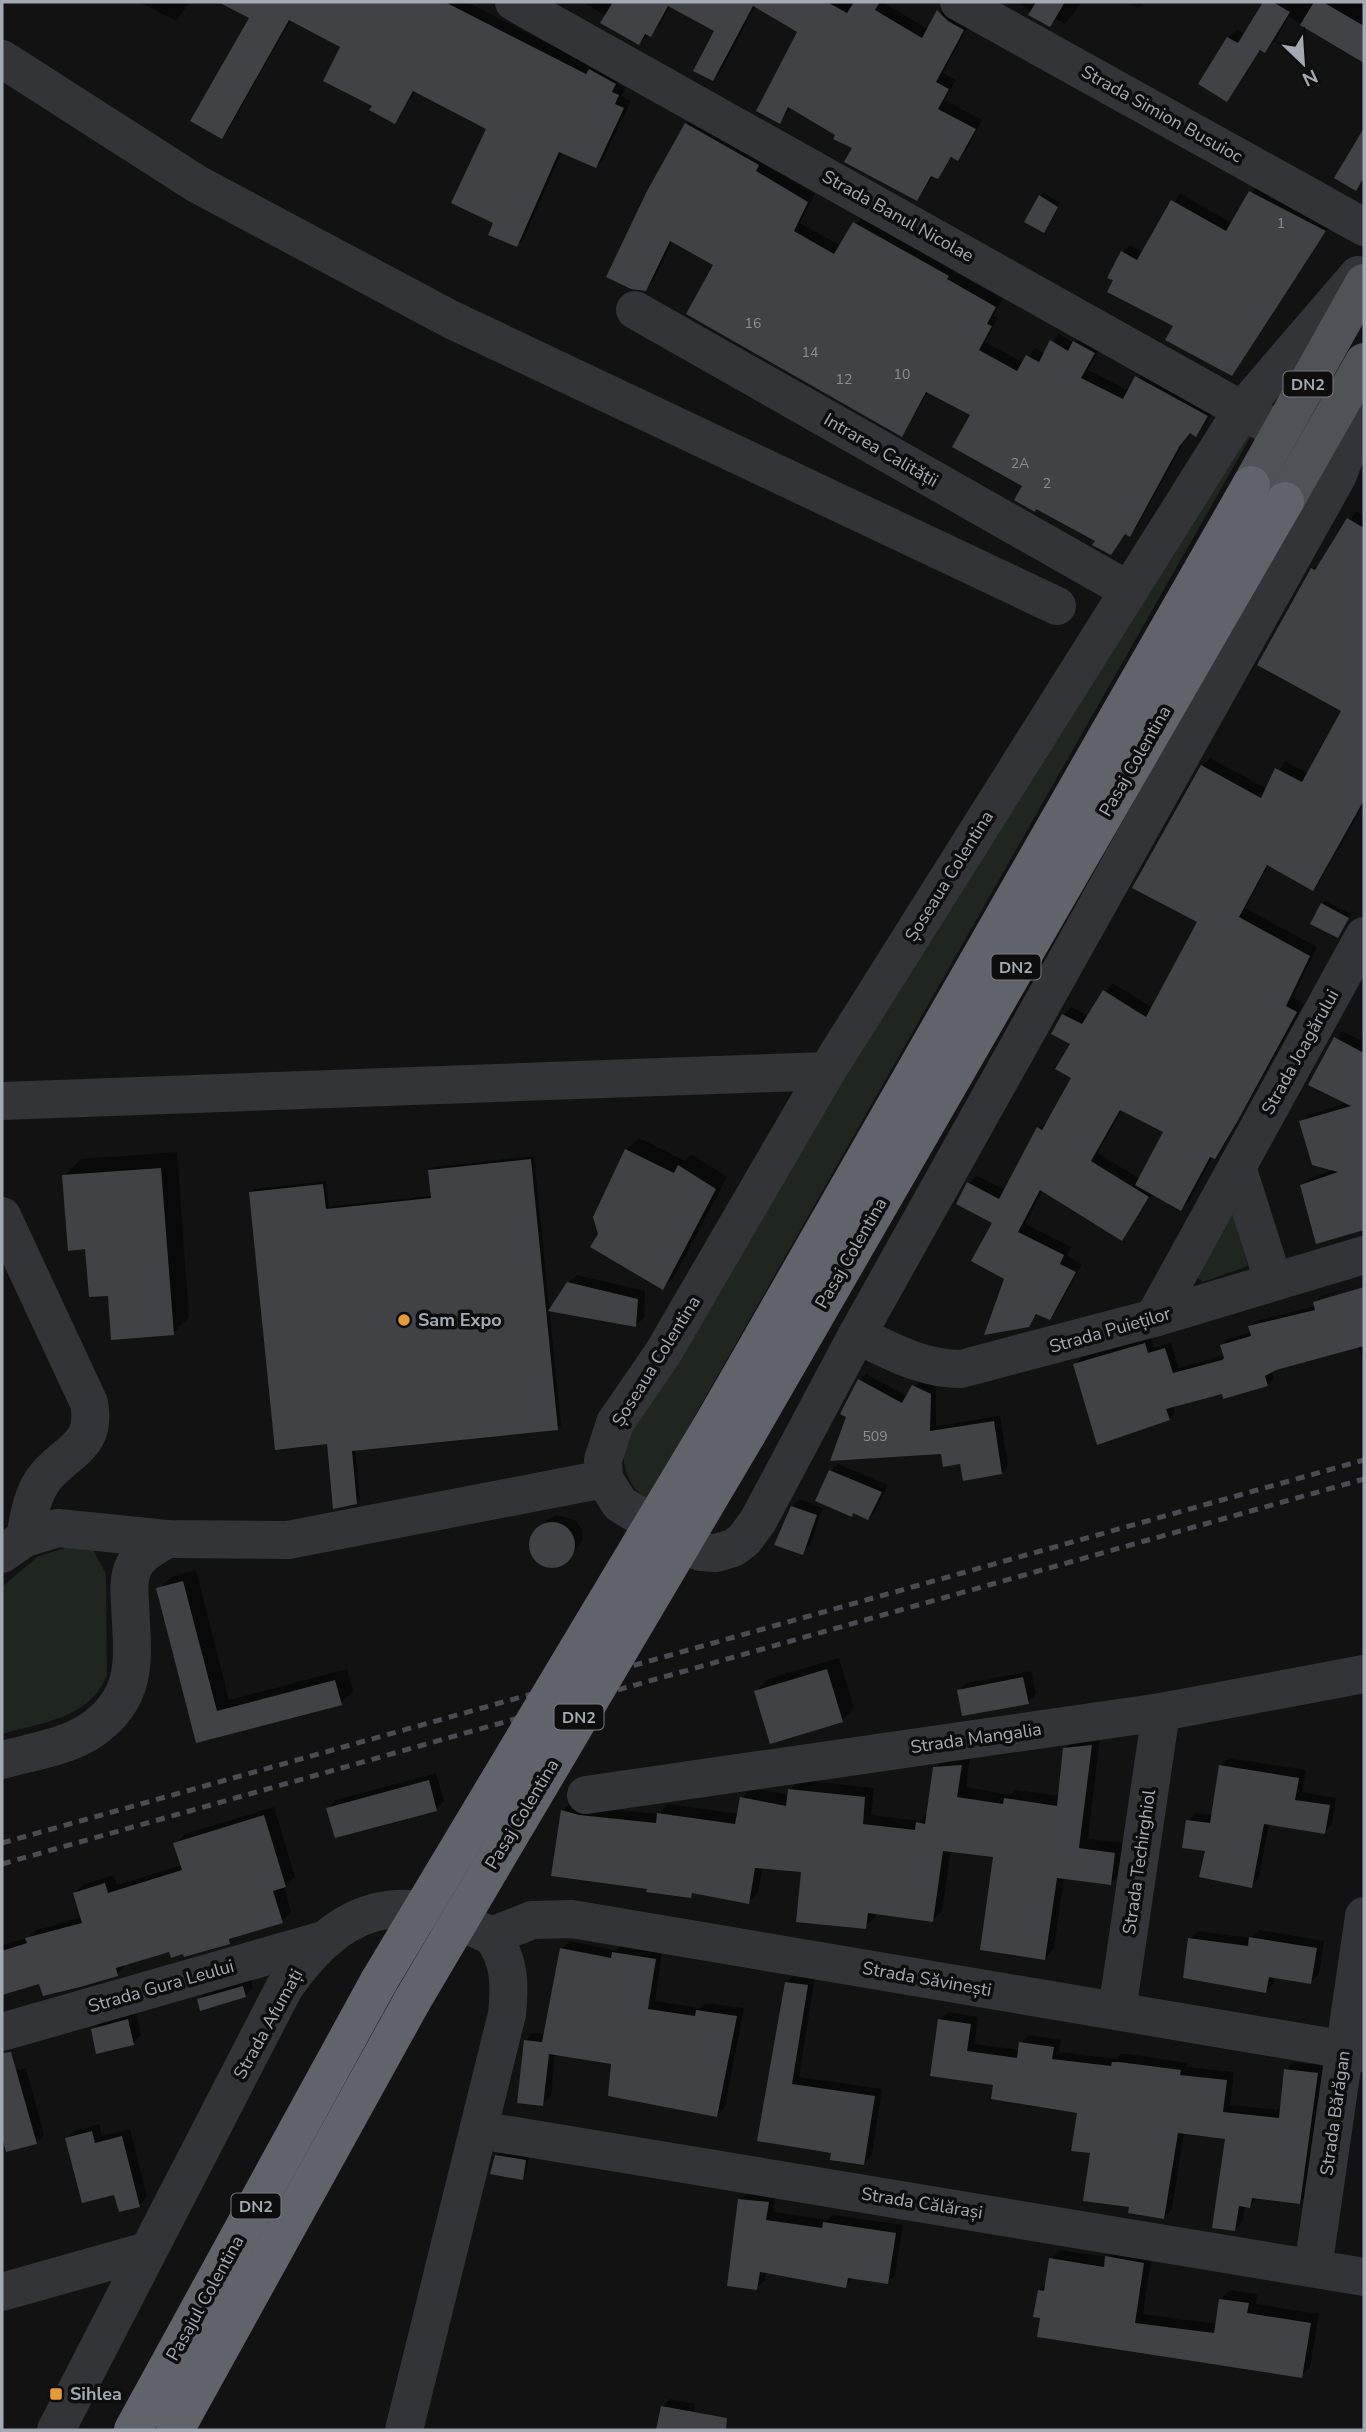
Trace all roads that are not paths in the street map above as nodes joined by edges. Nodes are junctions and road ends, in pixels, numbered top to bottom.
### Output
1 (514, 2) edge
2 (959, 2) edge
3 (2, 59) edge
4 (1364, 226) edge
5 (1364, 268) edge
6 (1364, 284) edge
7 (635, 310) dead end
8 (1364, 362) edge
9 (1364, 404) edge
10 (1243, 409) junction
11 (1280, 433) junction
12 (1251, 485) joint
13 (1285, 501) joint
14 (1128, 590) junction
15 (1057, 606) dead end
16 (1364, 936) edge
17 (827, 1071) junction
18 (2, 1101) edge
19 (1237, 1167) junction
20 (2, 1216) edge
21 (1364, 1255) edge
22 (1273, 1280) junction
23 (1154, 1318) junction
24 (857, 1335) junction
25 (732, 1425) junction
26 (604, 1479) junction
27 (167, 1539) junction
28 (13, 1546) edge
29 (1364, 1674) edge
30 (1161, 1712) junction
31 (2, 1760) edge
32 (586, 1795) dead end
33 (1364, 1916) edge
34 (492, 1936) junction
35 (320, 1941) junction
36 (379, 1981) joint
37 (1117, 2011) junction
38 (2, 2032) edge
39 (1354, 2051) edge
40 (479, 2130) junction
41 (147, 2251) junction
42 (1313, 2268) junction
43 (1364, 2277) edge
44 (2, 2292) edge
45 (56, 2430) edge
46 (133, 2430) edge
47 (175, 2430) edge
48 (404, 2430) edge

1 - 10 street, Strada Banul Nicolae
2 - 4 street, Strada Simion Busuioc
3 - 15 street
5 - 10 street, Șoseaua Colentina
6 - 11 main road, DN2
7 - 14 street, Intrarea Calității
8 - 13 main road, DN2
9 - 24 street
10 - 11 street, Strada Banul Nicolae
10 - 14 street, Șoseaua Colentina
11 - 12 main road, DN2
12 - 25 highway, Pasaj Colentina / DN2
13 - 25 highway, Pasaj Colentina / DN2
14 - 17 street, Șoseaua Colentina
16 - 19 street, Strada Joagărului
17 - 18 street
17 - 26 street, Șoseaua Colentina
19 - 22 street
19 - 23 street, Strada Joagărului
20 - 28 street
21 - 22 street, Strada Puieților
22 - 23 street, Strada Puieților
23 - 24 street, Strada Puieților
24 - 26 street
25 - 36 highway, Pasaj Colentina / DN2, bridge
25 - 47 highway, Pasaj Colentina / DN2, bridge
26 - 27 street
27 - 28 street
27 - 31 street
29 - 30 street, Strada Mangalia
30 - 32 street, Strada Mangalia
30 - 37 street, Strada Techirghiol
33 - 39 street, Strada Bărăgan
34 - 35 street, Strada Afumați
34 - 37 street, Strada Săvinești
34 - 40 street
35 - 38 street, Strada Gura Leului
35 - 41 street, Strada Afumați
36 - 46 highway, Pasajul Colentina / DN2
37 - 39 street, Strada Săvinești
39 - 42 street, Strada Bărăgan
40 - 42 street, Strada Călărași
40 - 48 street
41 - 44 street
41 - 45 street, Strada Afumați
42 - 43 street, Strada Călărași

